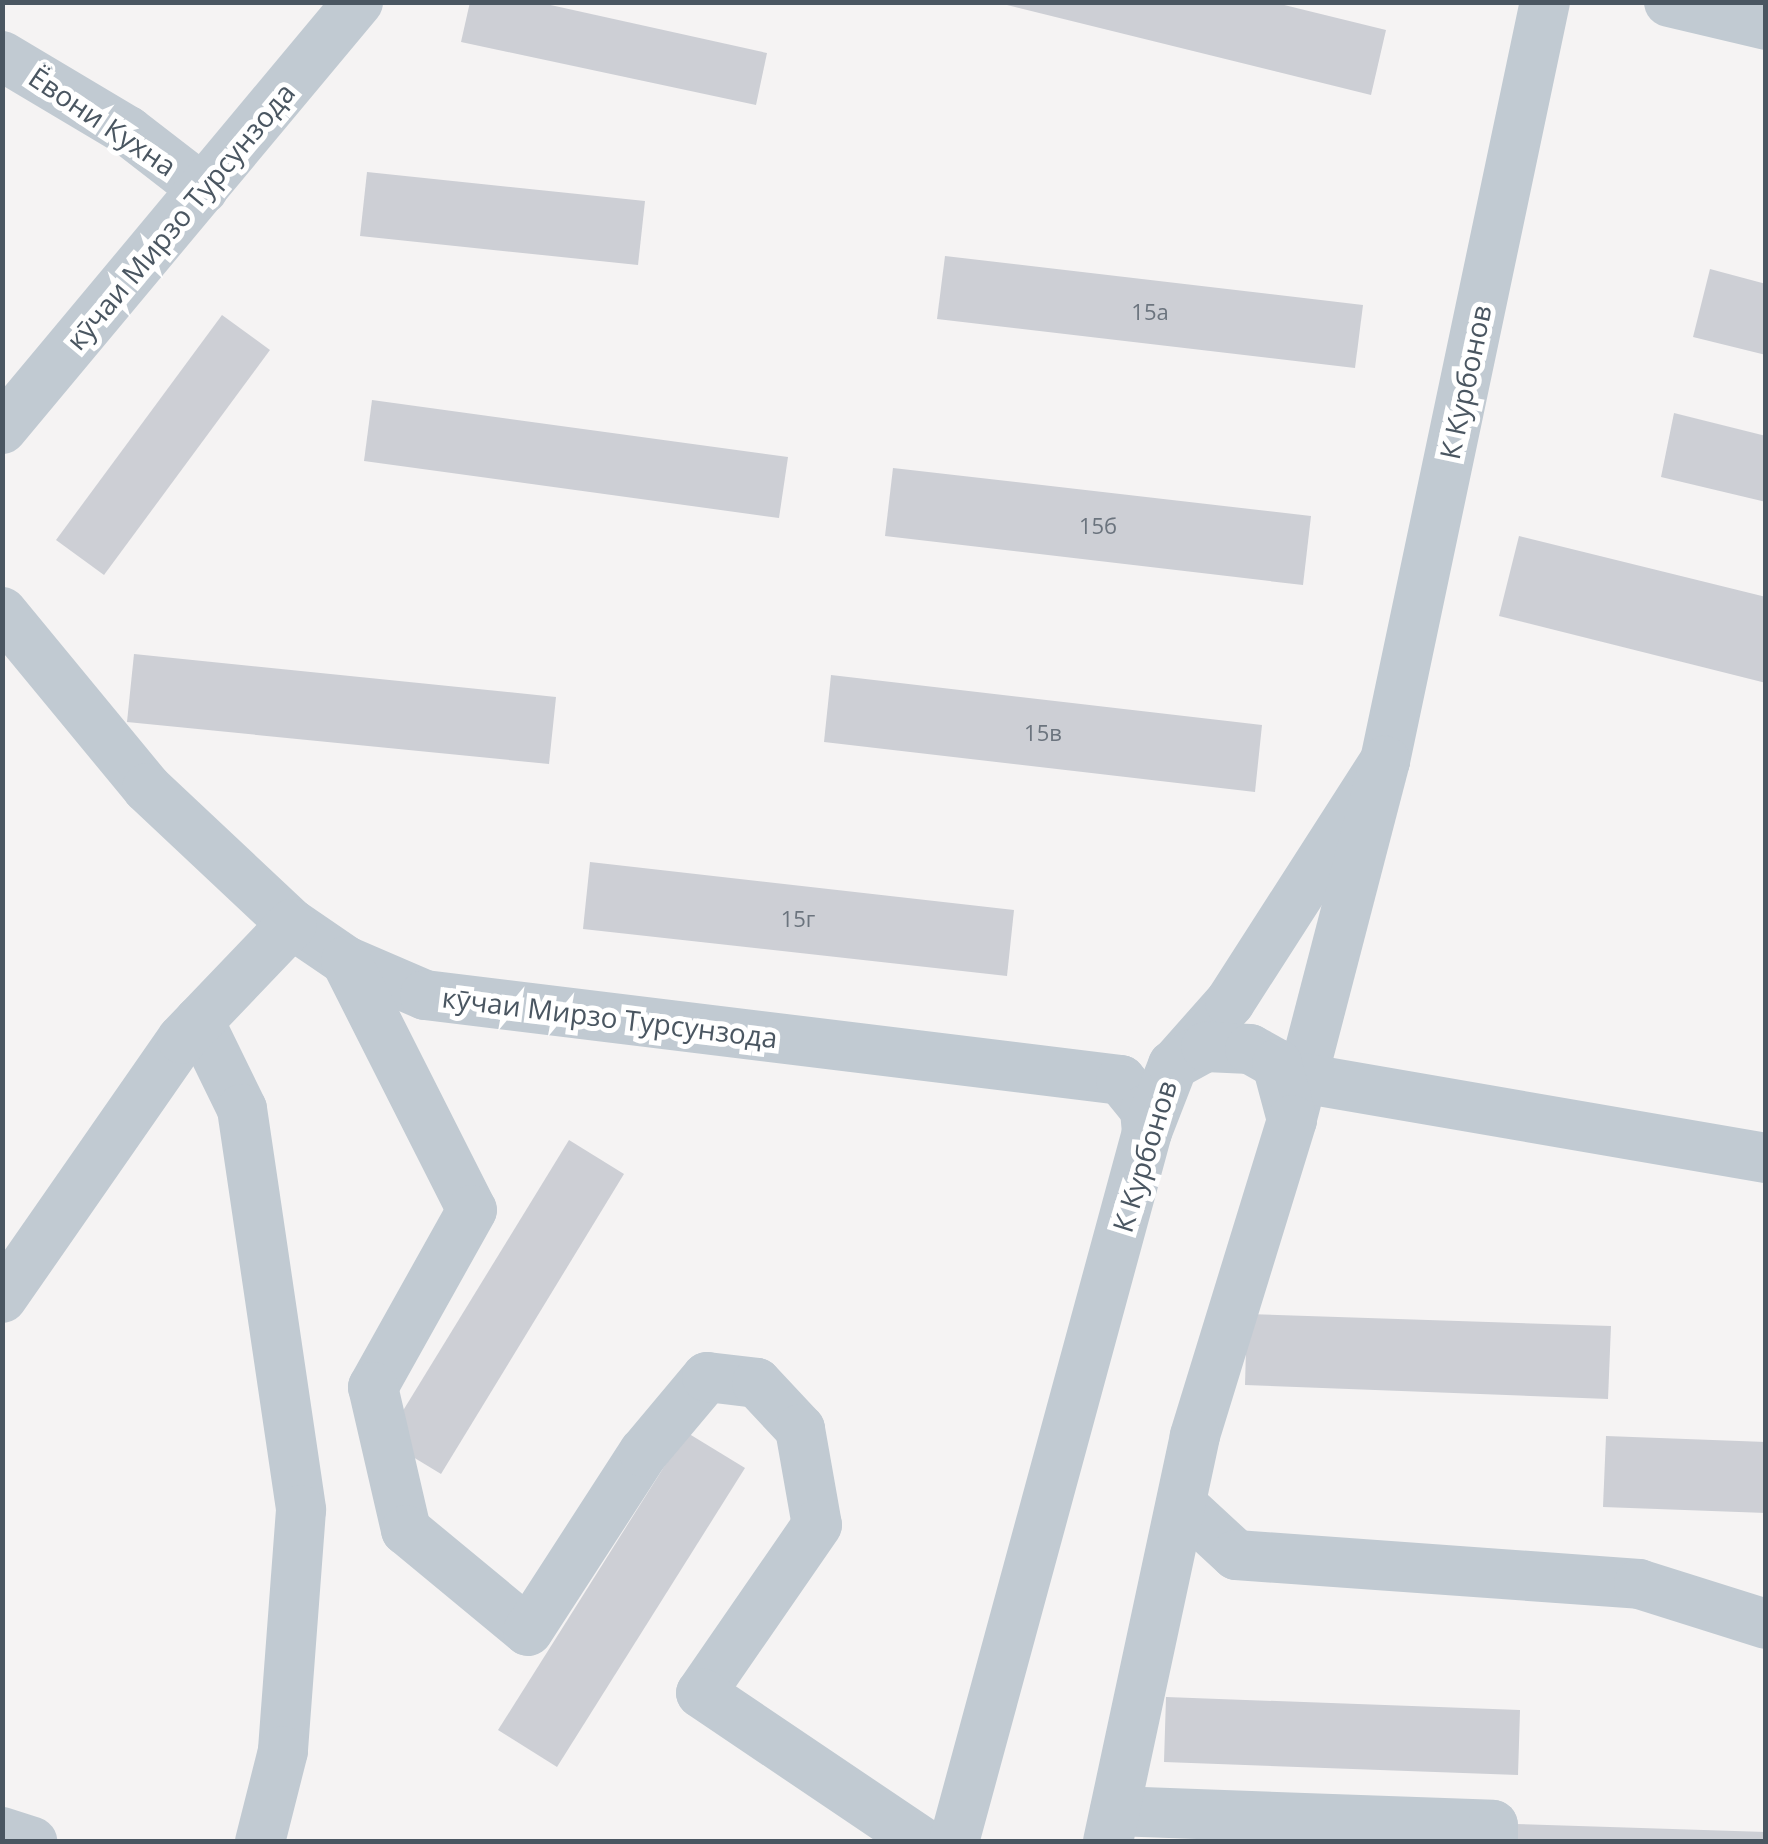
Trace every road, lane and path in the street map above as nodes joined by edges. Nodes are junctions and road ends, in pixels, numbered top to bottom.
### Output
1 (358, 2) edge
2 (1545, 2) edge
3 (1669, 2) edge
4 (1766, 25) edge
5 (2, 56) edge
6 (203, 189) junction
7 (2, 429) edge
8 (2, 612) edge
9 (1385, 761) junction
10 (292, 924) junction
11 (346, 961) junction
12 (198, 1022) junction
13 (1173, 1066) junction
14 (1072, 1074) junction
15 (1297, 1099) junction
16 (1148, 1132) junction
17 (1766, 1158) edge
18 (2, 1298) edge
19 (1181, 1504) junction
20 (1766, 1624) edge
21 (1112, 1826) edge
22 (2, 1832) edge
23 (32, 1842) edge
24 (260, 1842) edge
25 (922, 1842) edge
26 (954, 1842) edge
27 (1493, 1842) edge

1 - 6 street, кӯчаи Мирзо Турсунзода
2 - 9 street, К Курбонов
3 - 4 street
5 - 6 street, Ёвони Кухна
6 - 7 street, кӯчаи Мирзо Турсунзода
8 - 10 street, кӯчаи Мирзо Турсунзода
9 - 13 street
9 - 15 street, К Курбонов
10 - 11 street, кӯчаи Мирзо Турсунзода
10 - 12 street
11 - 14 street, кӯчаи Мирзо Турсунзода
11 - 25 street
12 - 18 street
12 - 24 street
13 - 14 street
13 - 15 street, К Курбонов
13 - 16 street, К Курбонов
14 - 16 street
15 - 17 street
15 - 19 street
16 - 26 street, К Курбонов
19 - 20 street
19 - 21 street
21 - 27 street
22 - 23 street

